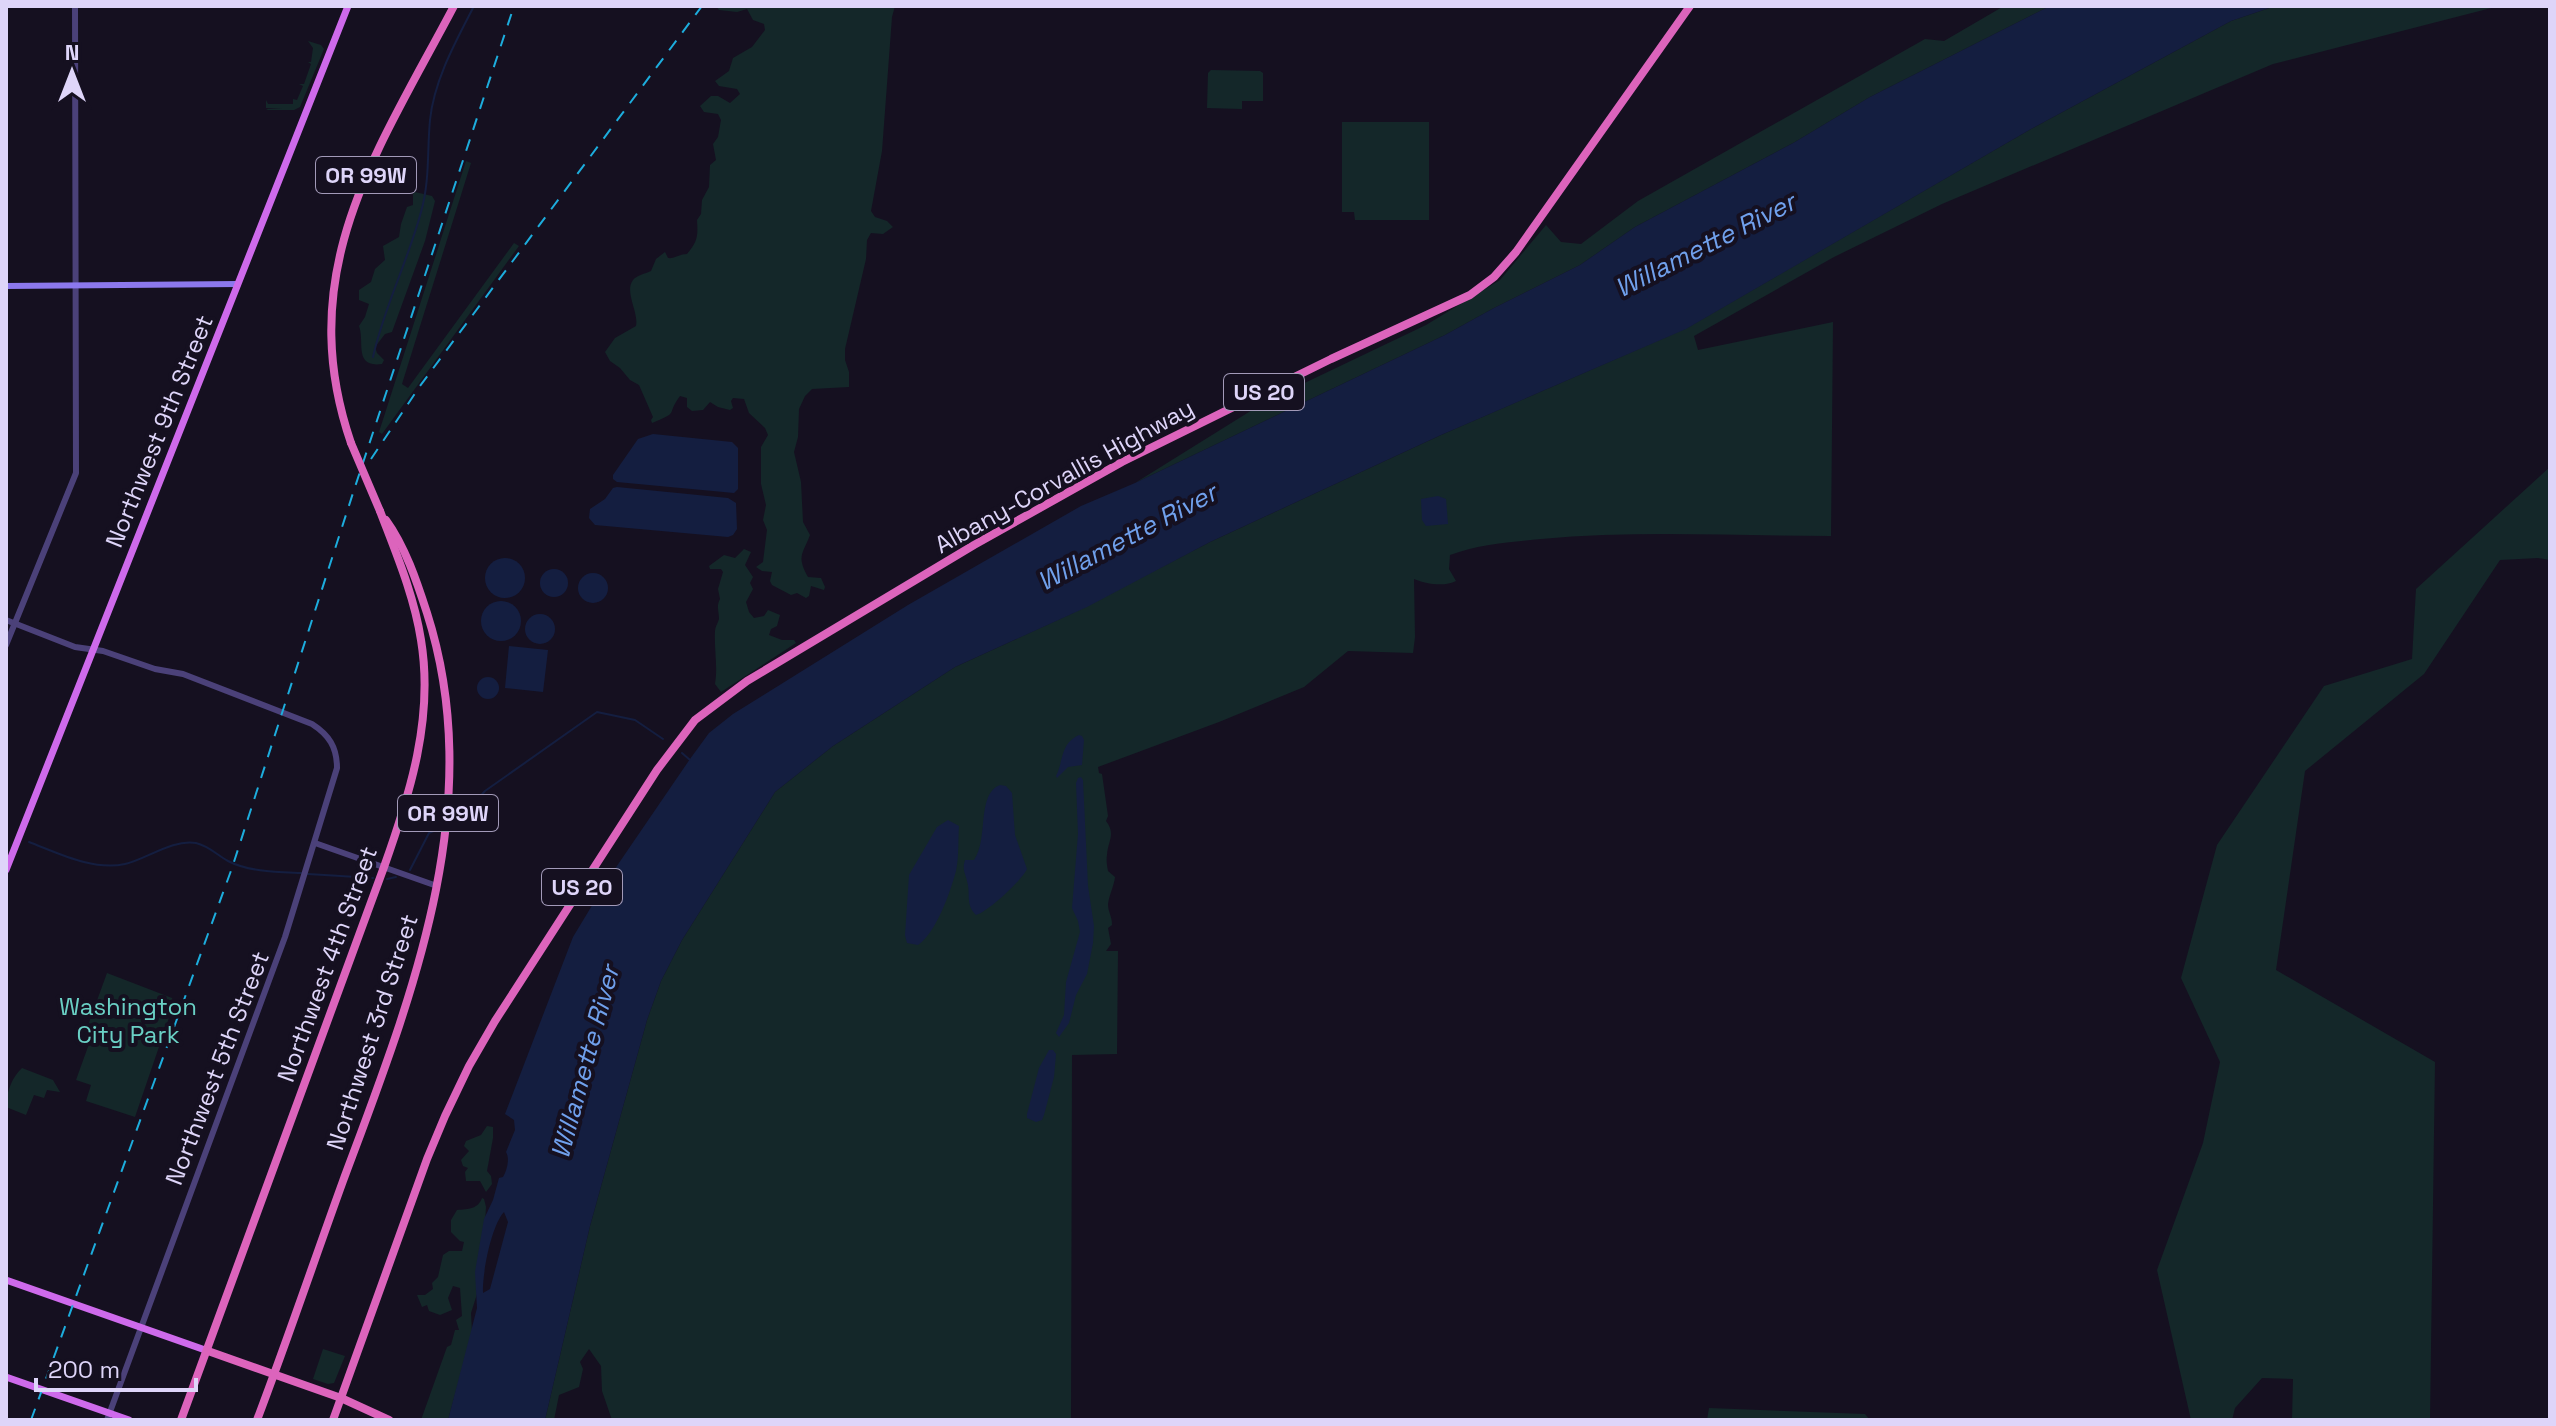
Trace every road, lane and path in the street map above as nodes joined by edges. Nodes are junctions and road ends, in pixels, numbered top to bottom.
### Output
1 (75, 6) edge
2 (348, 6) edge
3 (454, 6) edge
4 (1690, 6) edge
5 (238, 284) junction
6 (75, 285) junction
7 (6, 286) edge
8 (380, 511) junction
9 (6, 620) edge
10 (15, 623) junction
11 (6, 645) edge
12 (93, 650) junction
13 (315, 843) junction
14 (384, 867) junction
15 (6, 870) edge
16 (437, 886) junction
17 (6, 1280) edge
18 (141, 1327) junction
19 (208, 1351) junction
20 (273, 1375) junction
21 (6, 1377) edge
22 (341, 1398) junction
23 (108, 1417) edge
24 (129, 1420) edge
25 (181, 1420) edge
26 (257, 1420) edge
27 (333, 1420) edge
28 (389, 1420) edge

1 - 6 street
2 - 5 main road, Northwest 9th Street
3 - 8 highway, OR 99W, bridge
4 - 22 highway, Albany-Corvallis Highway / US 20
5 - 6 main road
5 - 12 main road, Northwest 9th Street
6 - 7 main road
6 - 10 street
8 - 14 highway, Northwest 4th Street / OR 99W
8 - 16 highway, Northwest 3rd Street / OR 99W
9 - 10 street
10 - 11 street
10 - 12 street
12 - 13 street, Northwest 5th Street
12 - 15 main road, Northwest 9th Street
13 - 14 street
13 - 18 street, Northwest 5th Street
14 - 16 street
14 - 19 highway, Northwest 4th Street / OR 99W
16 - 20 highway, Northwest 3rd Street / OR 99W
17 - 18 main road
18 - 19 main road
18 - 23 street, Northwest 5th Street
19 - 20 highway
19 - 25 highway, Northwest 4th Street
20 - 22 highway
20 - 26 highway, Northwest 3rd Street / OR 99W
21 - 23 main road
22 - 27 highway, US 20
22 - 28 highway
23 - 24 main road

